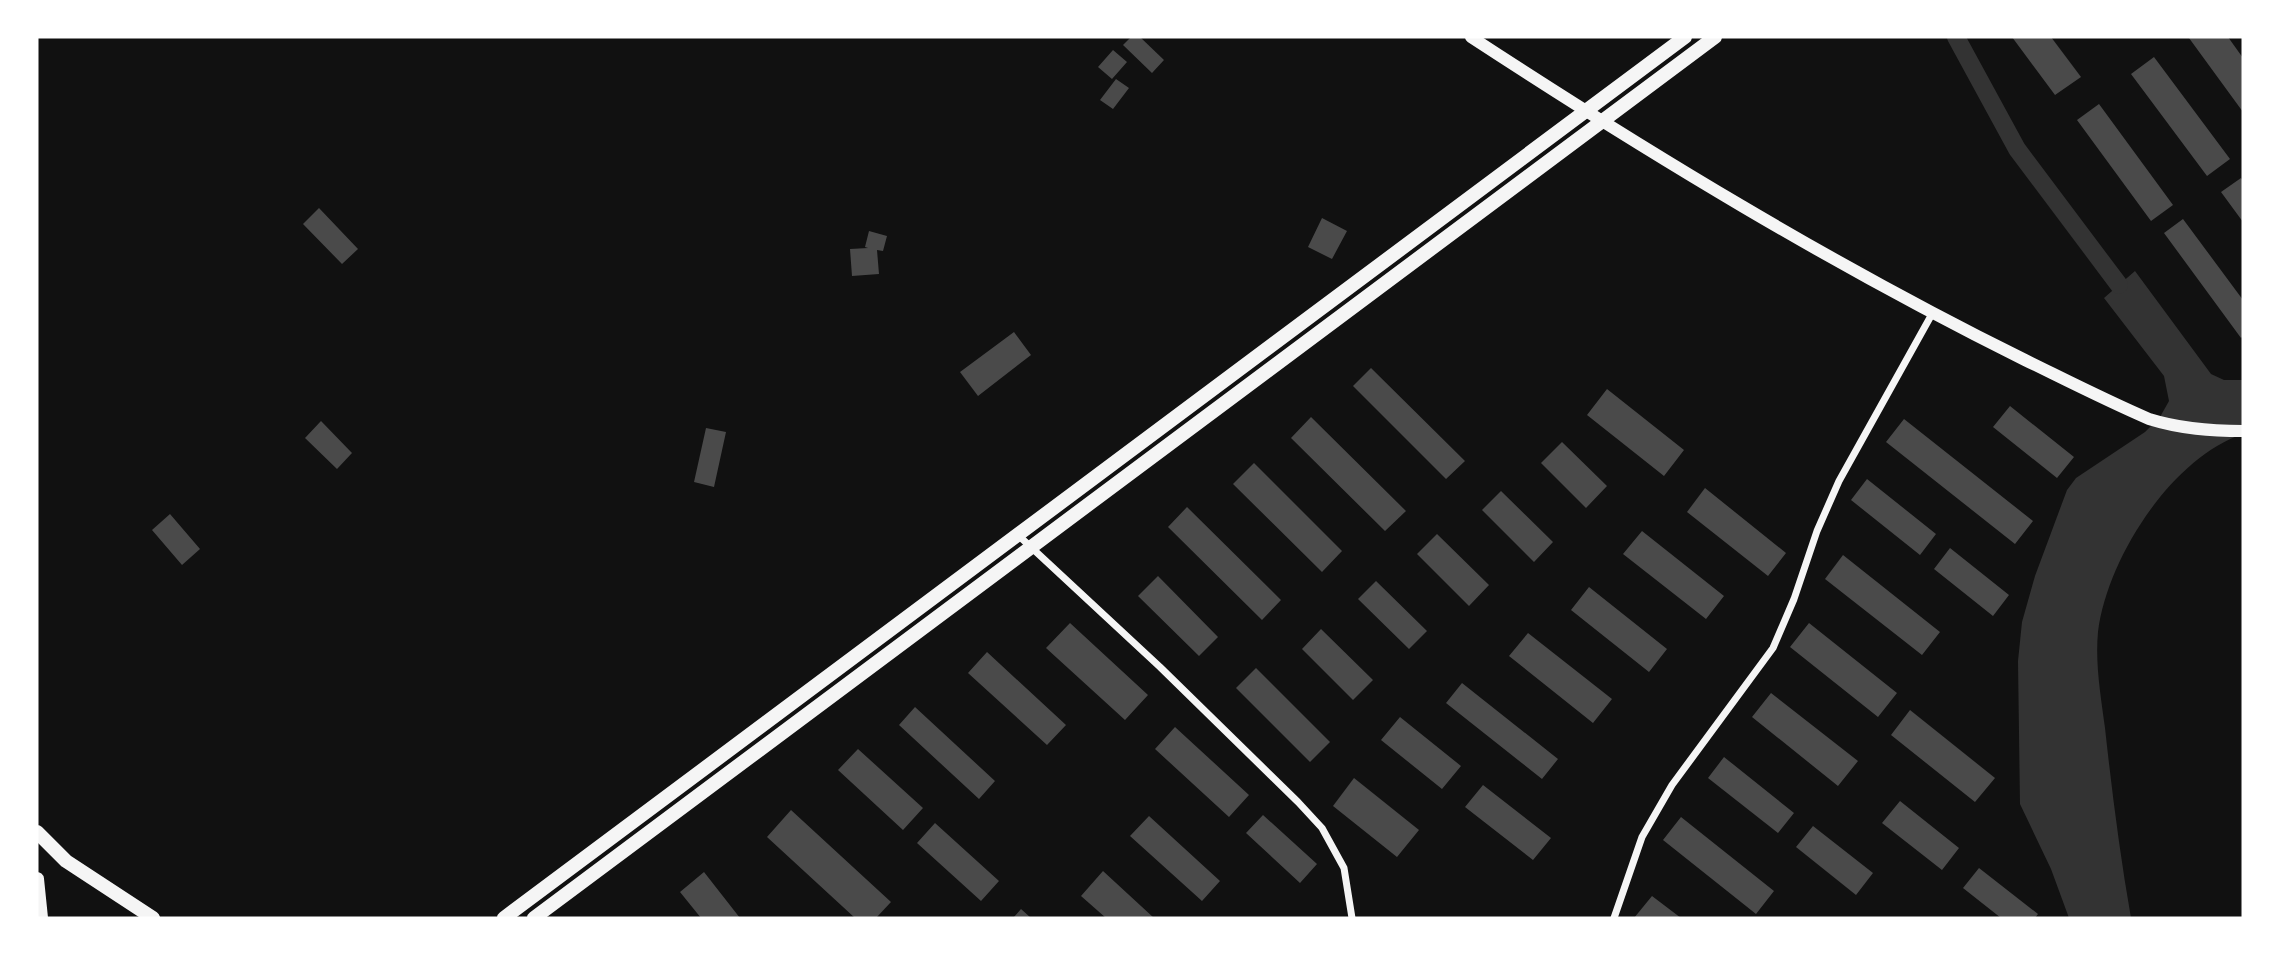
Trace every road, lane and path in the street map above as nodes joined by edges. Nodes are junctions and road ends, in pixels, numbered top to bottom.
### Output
1 (1471, 37) edge
2 (1685, 37) edge
3 (1715, 37) edge
4 (1584, 111) junction
5 (1600, 121) junction
6 (1932, 314) junction
7 (2243, 431) edge
8 (1017, 535) junction
9 (1031, 547) junction
10 (37, 832) edge
11 (37, 879) edge
12 (41, 918) edge
13 (153, 918) edge
14 (504, 918) edge
15 (534, 918) edge
16 (1352, 918) edge
17 (1614, 918) edge

1 - 4 street
2 - 4 main road
3 - 5 main road
4 - 5 street
4 - 8 main road
5 - 6 street
5 - 9 main road
6 - 7 street
6 - 17 street
8 - 9 street
8 - 14 main road
9 - 15 main road
9 - 16 street
10 - 13 main road
11 - 12 main road

